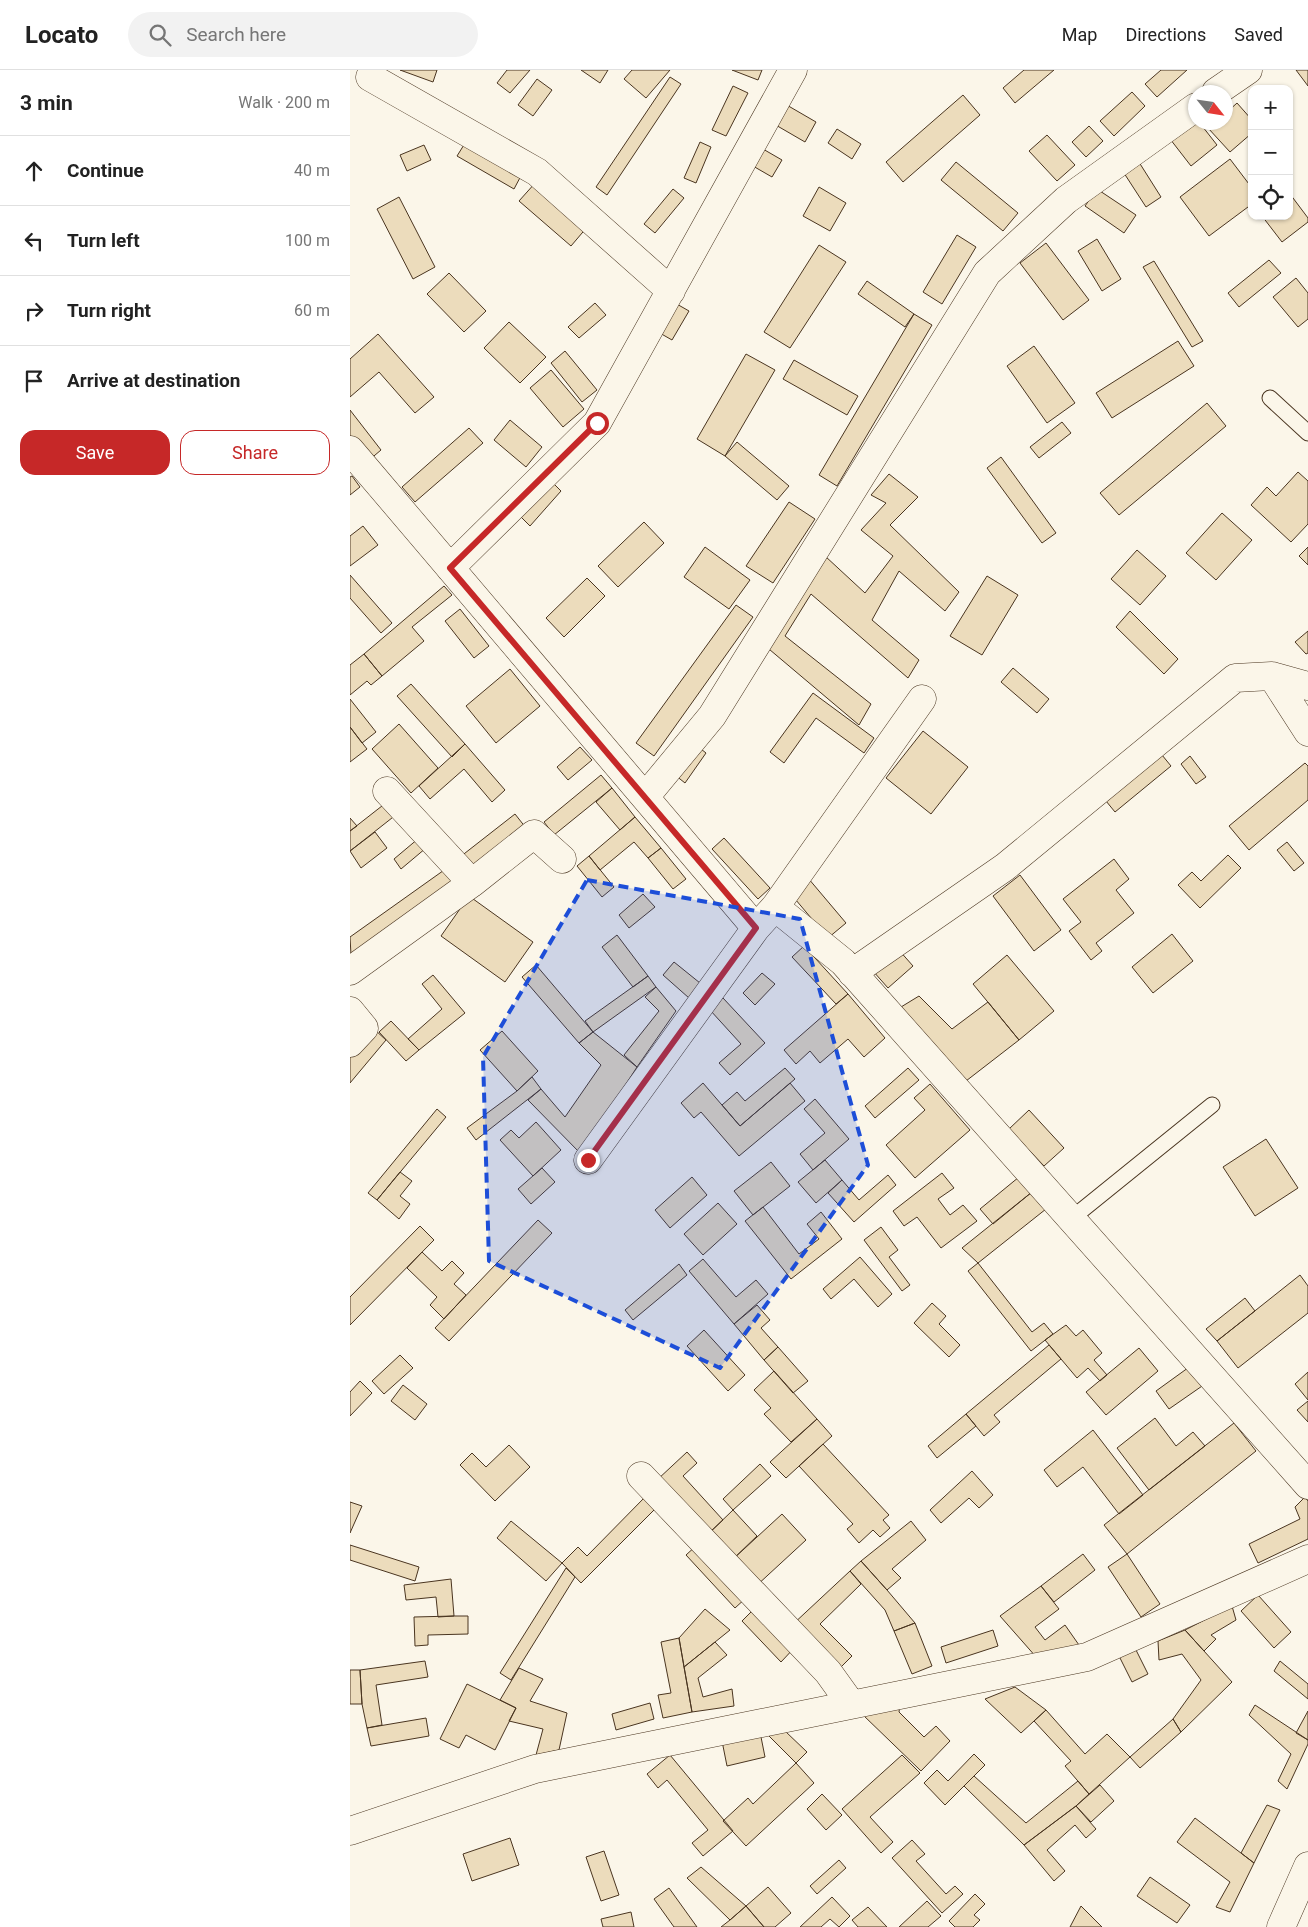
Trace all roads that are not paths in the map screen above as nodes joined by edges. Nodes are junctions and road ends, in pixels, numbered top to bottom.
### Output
1 (793, 70) edge
2 (1248, 70) edge
3 (370, 76) dead end
4 (1226, 85) edge
5 (1188, 113) edge
6 (671, 291) junction
7 (1270, 398) dead end
8 (1308, 432) edge
9 (350, 450) edge
10 (450, 568) junction
11 (1272, 676) junction
12 (1308, 686) edge
13 (922, 699) dead end
14 (1308, 732) edge
15 (387, 791) dead end
16 (645, 797) junction
17 (562, 859) dead end
18 (472, 883) junction
19 (775, 908) junction
20 (756, 928) junction
21 (350, 971) edge
22 (852, 973) junction
23 (350, 1011) edge
24 (350, 1043) edge
25 (1212, 1105) dead end
26 (588, 1160) dead end
27 (1071, 1219) junction
28 (641, 1476) dead end
29 (1308, 1485) edge
30 (1308, 1559) edge
31 (852, 1704) junction
32 (350, 1831) edge
33 (1308, 1866) edge
34 (1281, 1927) edge

1 - 6 street
2 - 4 street
3 - 6 street
5 - 16 street
6 - 10 street
7 - 8 lane
9 - 10 street
10 - 16 street
11 - 12 street
11 - 14 street
11 - 22 street
13 - 19 street
15 - 18 street
16 - 20 street
17 - 18 street
18 - 21 street
19 - 20 street
19 - 22 street
20 - 26 street
22 - 27 street
23 - 24 street
25 - 27 lane
27 - 29 street
28 - 31 street
30 - 31 street
31 - 32 street
33 - 34 street

